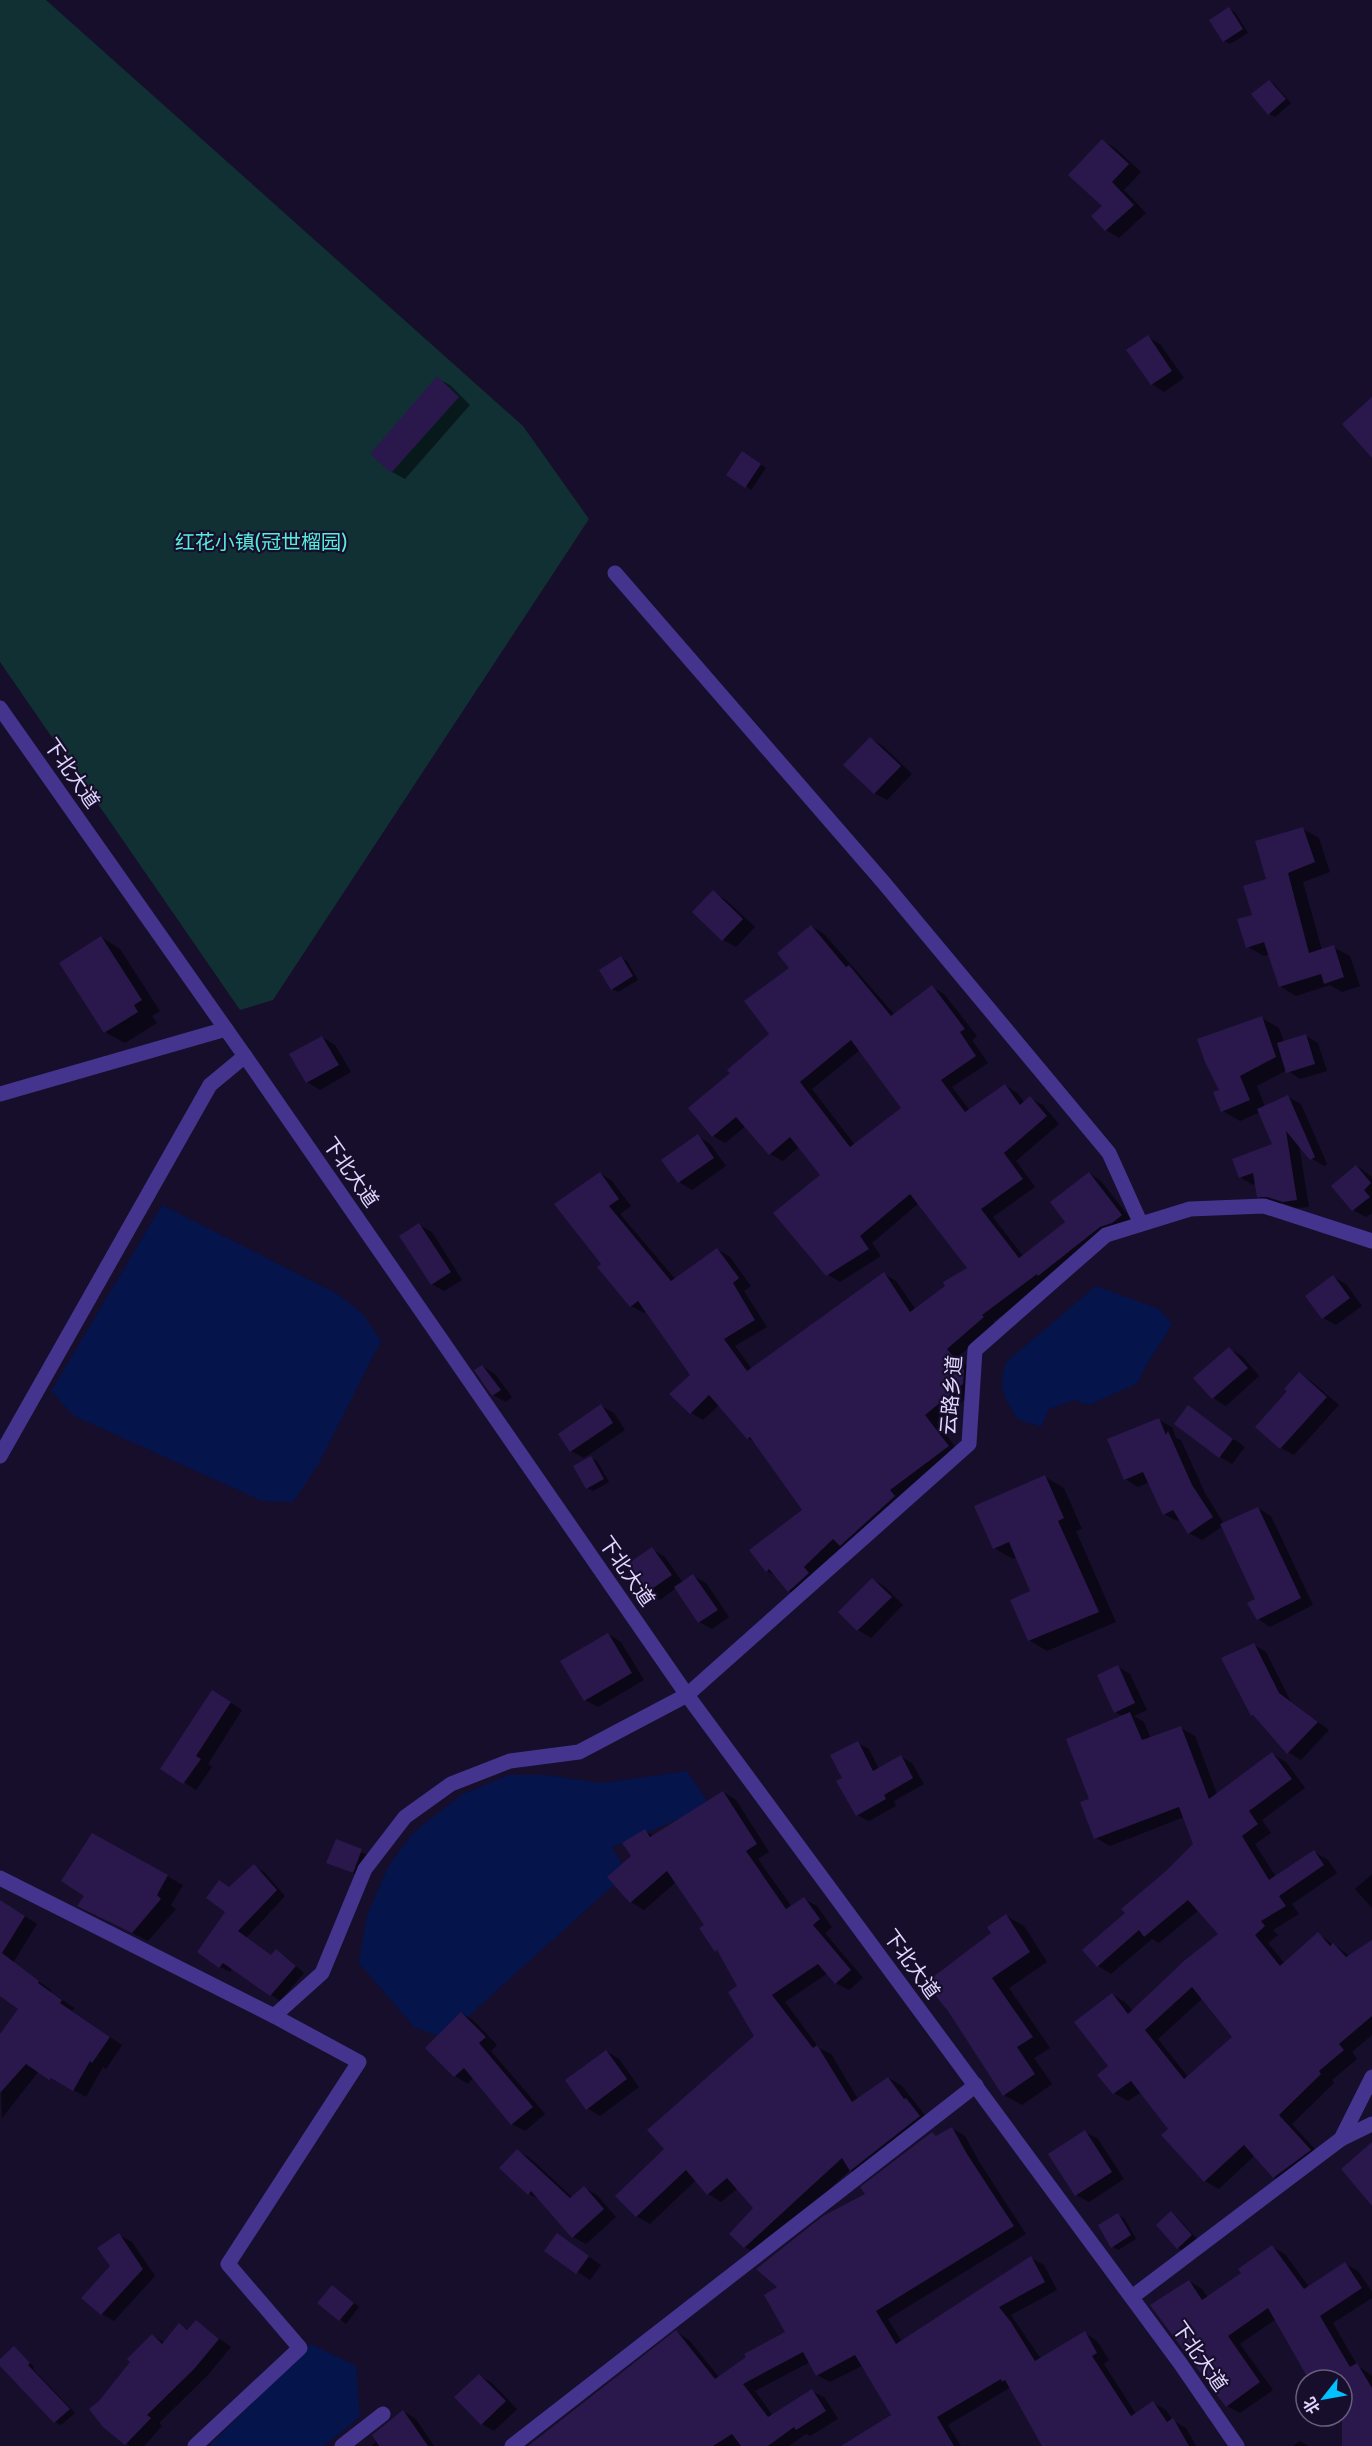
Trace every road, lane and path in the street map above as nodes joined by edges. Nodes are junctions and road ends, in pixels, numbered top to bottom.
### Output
1 (615, 573) dead end
2 (0, 708) edge
3 (226, 1029) junction
4 (245, 1056) junction
5 (0, 1094) edge
6 (1141, 1224) junction
7 (1372, 1240) edge
8 (0, 1456) edge
9 (687, 1695) junction
10 (0, 1878) edge
11 (274, 2016) junction
12 (1372, 2077) edge
13 (976, 2085) junction
14 (1372, 2124) edge
15 (1341, 2139) junction
16 (1131, 2297) junction
17 (383, 2414) dead end
18 (195, 2446) edge
19 (342, 2446) edge
20 (512, 2446) edge
21 (1237, 2446) edge

1 - 6 street
2 - 3 street, 下北大道
3 - 4 street, 下北大道
3 - 5 street
4 - 8 street
4 - 9 street, 下北大道
6 - 7 street, 云路乡道
6 - 9 street, 云路乡道
9 - 11 street, 云路乡道
9 - 13 street, 下北大道
10 - 11 street
11 - 18 street
12 - 15 street
13 - 16 street, 下北大道
13 - 20 street
14 - 15 street
15 - 16 street
16 - 21 street, 下北大道
17 - 19 street

